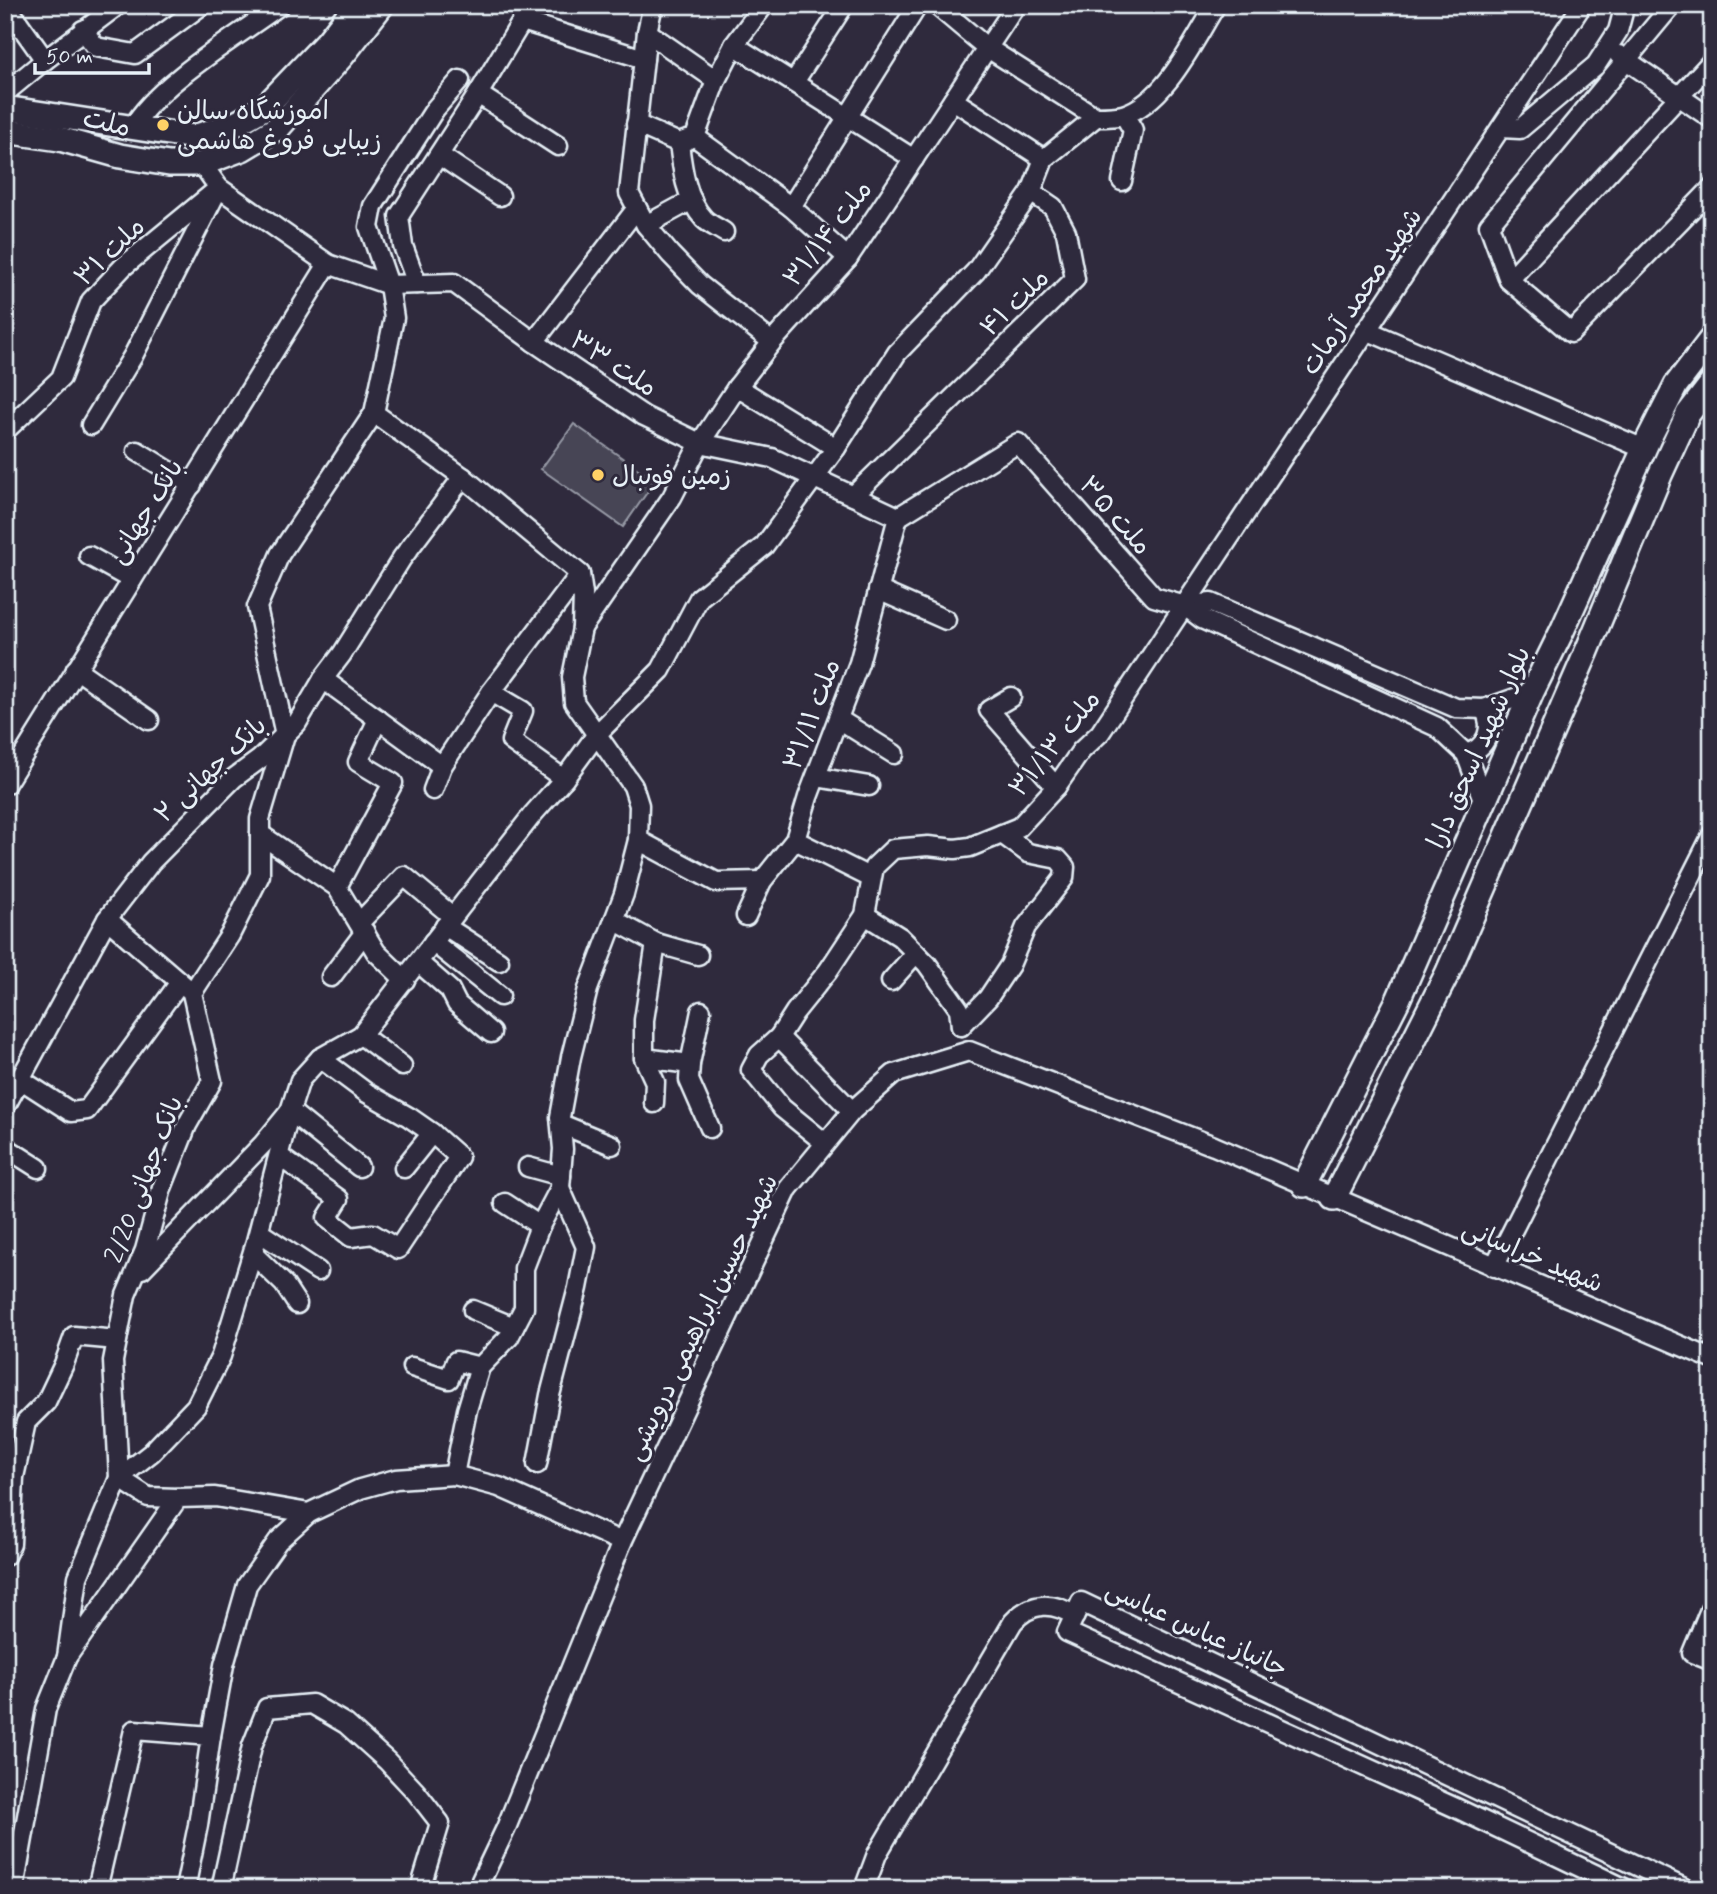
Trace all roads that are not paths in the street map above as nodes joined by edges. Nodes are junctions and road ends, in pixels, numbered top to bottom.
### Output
1 (6, 5) edge
2 (118, 5) edge
3 (202, 5) edge
4 (280, 5) edge
5 (356, 5) edge
6 (382, 5) edge
7 (653, 5) edge
8 (764, 5) edge
9 (844, 5) edge
10 (918, 5) edge
11 (936, 5) edge
12 (1016, 5) edge
13 (1216, 5) edge
14 (1582, 5) edge
15 (1625, 5) edge
16 (1672, 5) edge
17 (525, 13) edge
18 (83, 30) junction
19 (647, 32) junction
20 (734, 45) junction
21 (986, 47) junction
22 (1607, 48) junction
23 (45, 60) junction
24 (643, 60) junction
25 (1627, 61) junction
26 (1712, 61) edge
27 (460, 80) dead end
28 (716, 80) junction
29 (794, 82) junction
30 (5, 93) edge
31 (478, 94) junction
32 (1680, 97) junction
33 (953, 100) junction
34 (5, 108) edge
35 (1124, 115) junction
36 (847, 117) junction
37 (1096, 117) junction
38 (1712, 119) edge
39 (636, 124) junction
40 (62, 128) junction
41 (133, 128) junction
42 (1501, 128) junction
43 (5, 131) edge
44 (687, 140) junction
45 (558, 146) dead end
46 (439, 155) junction
47 (914, 159) junction
48 (1044, 159) junction
49 (202, 164) junction
50 (1122, 181) dead end
51 (219, 188) junction
52 (1712, 188) edge
53 (1031, 192) junction
54 (500, 196) dead end
55 (692, 200) junction
56 (791, 207) junction
57 (637, 208) junction
58 (646, 225) junction
59 (724, 232) dead end
60 (848, 258) junction
61 (328, 264) junction
62 (1509, 280) junction
63 (417, 284) junction
64 (389, 285) junction
65 (1366, 330) junction
66 (1712, 338) edge
67 (772, 341) junction
68 (534, 342) junction
69 (1712, 383) edge
70 (737, 387) junction
71 (374, 413) junction
72 (91, 425) dead end
73 (5, 431) edge
74 (699, 443) junction
75 (836, 448) junction
76 (1644, 449) junction
77 (137, 451) dead end
78 (463, 477) junction
79 (814, 477) junction
80 (192, 485) junction
81 (853, 496) junction
82 (898, 517) junction
83 (89, 556) dead end
84 (580, 574) junction
85 (132, 580) junction
86 (878, 590) junction
87 (1185, 606) junction
88 (946, 620) dead end
89 (582, 628) junction
90 (76, 669) junction
91 (323, 679) junction
92 (491, 692) junction
93 (1532, 692) junction
94 (1011, 697) dead end
95 (1481, 709) junction
96 (378, 719) junction
97 (838, 719) junction
98 (149, 720) dead end
99 (597, 734) junction
100 (285, 735) junction
101 (1462, 749) junction
102 (894, 754) dead end
103 (442, 766) junction
104 (816, 777) junction
105 (564, 779) junction
106 (5, 785) edge
107 (869, 786) dead end
108 (1056, 787) junction
109 (433, 790) dead end
110 (1484, 802) junction
111 (260, 834) junction
112 (1002, 834) junction
113 (1712, 835) edge
114 (795, 839) junction
115 (638, 840) junction
116 (871, 878) junction
117 (762, 881) junction
118 (337, 887) junction
119 (865, 915) junction
120 (746, 916) dead end
121 (107, 919) junction
122 (614, 920) junction
123 (449, 921) junction
124 (362, 927) junction
125 (433, 942) junction
126 (656, 943) junction
127 (916, 953) junction
128 (698, 955) dead end
129 (499, 961) dead end
130 (418, 962) junction
131 (331, 977) dead end
132 (405, 980) junction
133 (891, 981) dead end
134 (186, 988) junction
135 (500, 996) dead end
136 (701, 1011) dead end
137 (491, 1033) dead end
138 (361, 1035) junction
139 (779, 1037) junction
140 (320, 1058) junction
141 (645, 1058) junction
142 (690, 1064) junction
143 (402, 1066) dead end
144 (20, 1079) junction
145 (654, 1103) dead end
146 (5, 1107) edge
147 (290, 1111) junction
148 (852, 1111) junction
149 (561, 1124) junction
150 (710, 1128) dead end
151 (432, 1133) junction
152 (825, 1143) junction
153 (612, 1145) dead end
154 (5, 1147) edge
155 (279, 1156) junction
156 (359, 1167) dead end
157 (528, 1167) dead end
158 (38, 1168) dead end
159 (404, 1168) dead end
160 (561, 1182) junction
161 (1304, 1185) junction
162 (1334, 1198) junction
163 (505, 1203) dead end
164 (540, 1226) junction
165 (259, 1232) junction
166 (253, 1254) junction
167 (1494, 1267) junction
168 (318, 1271) dead end
169 (132, 1279) junction
170 (297, 1304) dead end
171 (473, 1311) dead end
172 (514, 1327) junction
173 (117, 1340) junction
174 (1712, 1359) edge
175 (412, 1367) dead end
176 (480, 1367) junction
177 (537, 1464) dead end
178 (454, 1475) junction
179 (119, 1478) junction
180 (178, 1498) junction
181 (309, 1513) junction
182 (622, 1542) junction
183 (5, 1556) edge
184 (1712, 1605) edge
185 (1075, 1616) junction
186 (67, 1657) junction
187 (1712, 1661) edge
188 (1244, 1680) junction
189 (1232, 1707) junction
190 (211, 1736) junction
191 (14, 1889) edge
192 (97, 1889) edge
193 (185, 1889) edge
194 (221, 1889) edge
195 (420, 1889) edge
196 (477, 1889) edge
197 (864, 1889) edge
198 (1626, 1889) edge
199 (1686, 1889) edge

1 - 23 street
2 - 18 street
3 - 18 street
4 - 41 street
5 - 41 main road, ملت
6 - 49 main road, ملت
7 - 19 street
8 - 20 street
9 - 29 street
10 - 36 street
11 - 21 street
12 - 21 street, ملت ۳۱/۱۴
13 - 35 street
14 - 42 street, شهید محمد آرمات
15 - 22 street
16 - 25 street
17 - 24 street
17 - 31 street
18 - 23 street
19 - 24 street
19 - 28 street
20 - 28 street
20 - 29 street
21 - 33 street, ملت ۳۱/۱۴
21 - 37 street
22 - 25 street
22 - 42 street
23 - 30 street
24 - 39 street
25 - 32 street
25 - 62 street
26 - 32 street
27 - 64 street
28 - 44 street
29 - 36 street
31 - 45 street
31 - 46 street
32 - 38 street
32 - 62 street
33 - 47 street, ملت ۳۱/۱۴
33 - 48 street
34 - 40 main road, ملت
35 - 37 street
35 - 50 street
36 - 47 street
36 - 56 street
37 - 48 street
39 - 44 street
39 - 57 street
40 - 41 main road, ملت
40 - 43 main road, ملت
40 - 49 main road, ملت
42 - 65 street, شهید محمد آرمات
44 - 55 street
44 - 56 street
46 - 54 street
46 - 63 street
47 - 60 street, ملت ۳۱/۱۴
48 - 53 street
49 - 51 street, ملت ۳۳
51 - 61 street, ملت ۳۳
51 - 72 street
51 - 73 street, ملت ۳۱
52 - 62 street
53 - 75 street
53 - 81 street, ملت ۴۱
55 - 58 street
55 - 59 street
56 - 60 street
57 - 58 street
57 - 68 street
58 - 67 street
60 - 67 street, ملت ۳۱/۱۴
61 - 64 street, ملت ۳۳
61 - 80 street, بانک جهانی
63 - 64 street, ملت ۳۳
63 - 68 street, ملت ۳۳
64 - 71 street
65 - 76 street
65 - 87 street, شهید محمد آرمات
66 - 76 main road, بلوار شهید اسحق دارا
67 - 70 street, ملت ۳۱/۱۴
68 - 74 street, ملت ۳۳
69 - 162 main road
70 - 74 street, ملت ۳۱/۱۴
70 - 75 street
71 - 78 street
71 - 100 street
74 - 79 street, ملت ۳۳
74 - 89 street, ملت ۳۱/۱۴
75 - 79 street
76 - 93 main road, بلوار شهید اسحق دارا
77 - 80 street
78 - 84 street
78 - 91 street, بانک جهانی ۲
79 - 81 street, ملت ۳۳
79 - 99 street
80 - 85 street, بانک جهانی
81 - 82 street, ملت ۳۳
82 - 86 street, ملت ۳۱/۱۱
82 - 87 street, ملت ۳۵
83 - 85 street
84 - 89 street
84 - 92 street
85 - 90 street, بانک جهانی
86 - 88 street
86 - 97 street, ملت ۳۱/۱۱
87 - 95 street
87 - 101 street
87 - 108 street, ملت ۳۱/۱۳
89 - 99 street
90 - 98 street
90 - 106 street, بانک جهانی
91 - 96 street
91 - 100 street, بانک جهانی ۲
92 - 103 street
92 - 105 street
93 - 95 street
93 - 110 main road, بلوار شهید اسحق دارا
94 - 108 street
95 - 101 street
96 - 103 street
96 - 118 street
97 - 102 street
97 - 104 street, ملت ۳۱/۱۱
99 - 105 street
99 - 115 street
100 - 111 street
100 - 121 street, بانک جهانی ۲
101 - 110 street
103 - 109 street
104 - 107 street
104 - 114 street, ملت ۳۱/۱۱
105 - 123 street
108 - 112 street, ملت ۳۱/۱۳
110 - 161 main road, بلوار شهید اسحق دارا
111 - 118 street
111 - 134 street
112 - 116 street, ملت ۳۱/۱۳
112 - 127 street
113 - 167 street
114 - 116 street
114 - 117 street, ملت ۳۱/۱۱
115 - 117 street
115 - 122 street
116 - 119 street, ملت ۳۱/۱۳
117 - 120 street, ملت ۳۱/۱۱
118 - 124 street
119 - 127 street
119 - 139 street, ملت ۳۱/۱۳
121 - 134 street
121 - 144 street, بانک جهانی ۲
122 - 126 street
122 - 149 street
123 - 124 street
123 - 125 street
123 - 129 street
124 - 131 street
124 - 132 street
125 - 130 street
125 - 135 street
126 - 128 street
126 - 141 street
127 - 133 street
130 - 132 street
130 - 137 street
132 - 138 street
134 - 144 street
134 - 169 street, بانک جهانی 2/20
136 - 142 street
138 - 140 street
138 - 143 street
139 - 148 street
139 - 152 street, ملت ۳۱/۱۳
140 - 147 street
140 - 151 street
141 - 142 street
141 - 145 street
142 - 150 street
144 - 146 street, بانک جهانی ۲
147 - 155 street
147 - 156 street
147 - 169 street
148 - 152 street, شهید حسین ابراهیمی درویشی
148 - 161 street, شهید حسین ابراهیمی درویشی
149 - 153 street
149 - 160 street
151 - 155 street
151 - 159 street
152 - 182 street, شهید حسین ابراهیمی درویشی
154 - 158 street
155 - 165 street
157 - 160 street
160 - 164 street
160 - 177 street
161 - 162 street, شهید حسین ابراهیمی درویشی
162 - 167 street, شهید خراسانی
163 - 164 street
164 - 172 street
165 - 166 street
165 - 168 street
166 - 170 street
166 - 179 street
167 - 174 street, شهید خراسانی
169 - 173 street, بانک جهانی 2/20
171 - 172 street
172 - 176 street
173 - 179 street, بانک جهانی 2/20
173 - 183 street
175 - 176 street
176 - 178 street
178 - 181 street
178 - 182 street
179 - 180 street
179 - 186 street, بانک جهانی 2/20
180 - 181 street
180 - 186 street
181 - 190 street
182 - 196 street, شهید حسین ابراهیمی درویشی
184 - 187 street
185 - 188 street, جانباز عباس عباسی
185 - 189 street, جانباز عباس عباسی
185 - 197 street
186 - 191 street
188 - 189 street
188 - 199 street, جانباز عباس عباسی
189 - 198 street, جانباز عباس عباسی
190 - 192 street
190 - 193 street
194 - 195 street

